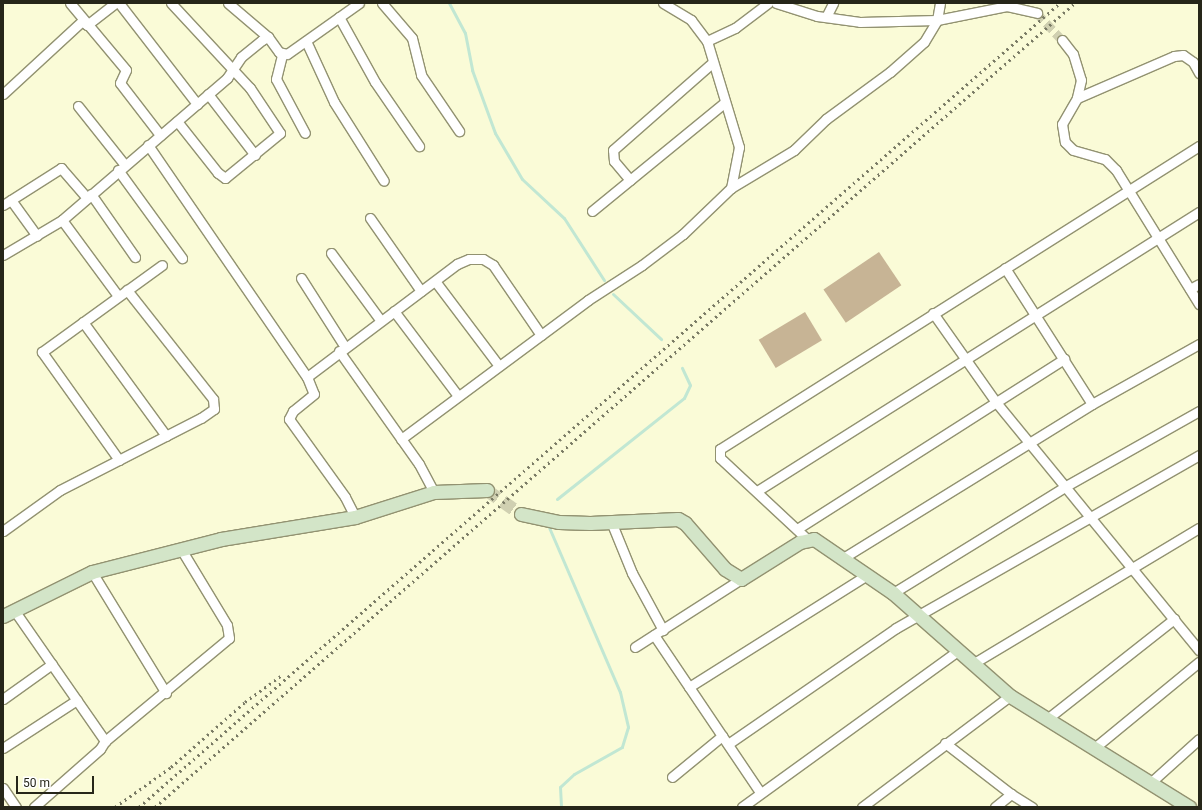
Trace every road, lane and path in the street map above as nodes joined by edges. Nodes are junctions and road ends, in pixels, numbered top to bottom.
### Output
1 (70, 3) edge
2 (115, 3) edge
3 (119, 3) edge
4 (170, 3) edge
5 (228, 3) edge
6 (359, 3) edge
7 (382, 3) edge
8 (663, 3) edge
9 (768, 3) edge
10 (776, 3) edge
11 (833, 3) edge
12 (940, 3) edge
13 (1007, 4) edge
14 (1037, 13) tunnel mouth
15 (339, 17) junction
16 (826, 17) junction
17 (937, 20) junction
18 (88, 25) junction
19 (268, 37) junction
20 (306, 40) junction
21 (1062, 40) tunnel mouth
22 (706, 41) junction
23 (282, 55) junction
24 (712, 63) junction
25 (232, 70) junction
26 (1199, 73) edge
27 (3, 94) edge
28 (208, 94) junction
29 (1077, 98) junction
30 (724, 103) junction
31 (197, 104) junction
32 (78, 106) dead end
33 (177, 120) junction
34 (459, 131) dead end
35 (305, 133) dead end
36 (160, 135) junction
37 (148, 146) junction
38 (419, 146) dead end
39 (1199, 146) edge
40 (255, 155) junction
41 (122, 168) junction
42 (630, 180) junction
43 (384, 181) dead end
44 (731, 188) junction
45 (1127, 191) junction
46 (89, 196) junction
47 (11, 200) junction
48 (3, 205) edge
49 (592, 211) dead end
50 (1199, 212) edge
51 (370, 218) dead end
52 (62, 220) junction
53 (37, 236) junction
54 (1158, 238) junction
55 (331, 253) dead end
56 (3, 255) edge
57 (135, 257) dead end
58 (182, 258) dead end
59 (162, 265) dead end
60 (1005, 268) junction
61 (301, 278) dead end
62 (435, 281) junction
63 (1199, 284) edge
64 (1190, 289) junction
65 (127, 290) junction
66 (421, 291) junction
67 (118, 296) junction
68 (1199, 304) edge
69 (394, 311) junction
70 (933, 313) junction
71 (1036, 314) junction
72 (381, 321) junction
73 (83, 322) junction
74 (541, 335) junction
75 (1199, 344) edge
76 (342, 349) junction
77 (1064, 358) junction
78 (965, 360) junction
79 (499, 366) junction
80 (307, 377) junction
81 (458, 396) junction
82 (995, 401) junction
83 (1092, 404) junction
84 (1199, 411) edge
85 (166, 436) junction
86 (401, 439) junction
87 (1029, 444) junction
88 (1199, 455) edge
89 (119, 460) junction
90 (1066, 486) junction
91 (487, 490) tunnel mouth
92 (757, 491) junction
93 (434, 492) junction
94 (521, 514) tunnel mouth
95 (1090, 516) junction
96 (355, 517) junction
97 (612, 524) junction
98 (1199, 528) edge
99 (796, 529) junction
100 (3, 531) edge
101 (807, 539) junction
102 (181, 549) junction
103 (844, 558) junction
104 (1132, 567) junction
105 (92, 572) junction
106 (867, 575) junction
107 (741, 579) junction
108 (893, 593) junction
109 (8, 613) edge
110 (919, 616) junction
111 (1174, 619) junction
112 (663, 630) junction
113 (654, 635) junction
114 (1198, 646) edge
115 (635, 647) dead end
116 (959, 650) junction
117 (1199, 662) edge
118 (974, 663) junction
119 (52, 664) junction
120 (689, 687) junction
121 (166, 693) junction
122 (1010, 696) junction
123 (3, 699) edge
124 (77, 700) junction
125 (1047, 719) junction
126 (1199, 739) edge
127 (725, 740) junction
128 (105, 741) junction
129 (945, 743) junction
130 (3, 748) edge
131 (1093, 749) junction
132 (672, 777) dead end
133 (1149, 784) junction
134 (3, 788) edge
135 (760, 792) junction
136 (1011, 794) junction
137 (1185, 806) edge
138 (16, 807) edge
139 (34, 807) edge
140 (742, 807) edge
141 (862, 807) edge
142 (995, 807) edge
143 (1032, 807) edge

1 - 18 street
2 - 18 street
3 - 31 street
4 - 25 street
5 - 19 street
6 - 15 street
7 - 34 street
8 - 22 street
9 - 22 street
10 - 16 street
11 - 16 street
12 - 17 street
13 - 14 street
13 - 17 street
15 - 20 street
15 - 38 street
16 - 17 street
17 - 44 street
18 - 27 street
18 - 36 street
19 - 23 street
19 - 25 street
20 - 23 street
20 - 43 street
21 - 29 street
22 - 24 street
23 - 35 street
24 - 30 street
24 - 42 street
25 - 28 street
25 - 40 street
26 - 29 street
28 - 31 street
28 - 40 street
29 - 45 street
30 - 42 street
30 - 44 street
31 - 33 street
32 - 41 street
33 - 36 street
33 - 40 street
36 - 37 street
37 - 41 street
37 - 80 street
39 - 45 street
41 - 46 street
41 - 58 street
42 - 49 street
44 - 74 street
45 - 54 street
45 - 60 street
46 - 47 street
46 - 52 street
46 - 57 street
47 - 48 street
47 - 53 street
50 - 54 street
51 - 66 street
52 - 53 street
52 - 67 street
53 - 56 street
54 - 64 street
54 - 71 street
55 - 72 street
59 - 65 street
60 - 70 street
60 - 71 street
61 - 76 street
62 - 66 street
62 - 74 street
62 - 79 street
63 - 64 street
64 - 68 street
65 - 67 street
65 - 85 street
66 - 69 street
67 - 73 street
69 - 72 street
69 - 81 street
70 - 78 street
70 - 92 street
71 - 77 street
71 - 78 street
72 - 76 street
73 - 85 street
73 - 89 street
74 - 79 street
75 - 83 street
76 - 80 street
76 - 86 street
77 - 82 street
77 - 83 street
78 - 82 street
78 - 92 street
79 - 81 street
80 - 96 street
81 - 86 street
82 - 87 street
82 - 99 street
83 - 87 street
84 - 90 street
85 - 89 street
86 - 93 street
87 - 90 street
87 - 103 street
88 - 95 street
89 - 100 street
90 - 95 street
90 - 108 street
91 - 93 street
92 - 99 street
93 - 96 street
94 - 97 street
95 - 104 street
95 - 110 street
96 - 102 street
97 - 107 street
97 - 112 street
98 - 104 street
99 - 101 street
101 - 103 street
101 - 107 street
102 - 105 street
102 - 121 street
103 - 106 street
104 - 111 street
104 - 118 street
105 - 109 street
105 - 121 street
106 - 108 street
106 - 120 street
107 - 112 street
108 - 110 street
109 - 119 street
110 - 116 street
110 - 127 street
111 - 114 street
111 - 125 street
112 - 113 street
113 - 115 street
113 - 120 street
116 - 118 street
116 - 135 street
117 - 131 street
118 - 122 street
119 - 123 street
119 - 124 street
120 - 127 street
121 - 128 street
122 - 125 street
122 - 129 street
124 - 128 street
124 - 130 street
125 - 131 street
126 - 133 street
127 - 132 street
127 - 135 street
128 - 139 street
129 - 136 street
129 - 141 street
131 - 133 street
133 - 137 street
134 - 138 street
135 - 140 street
136 - 142 street
136 - 143 street

